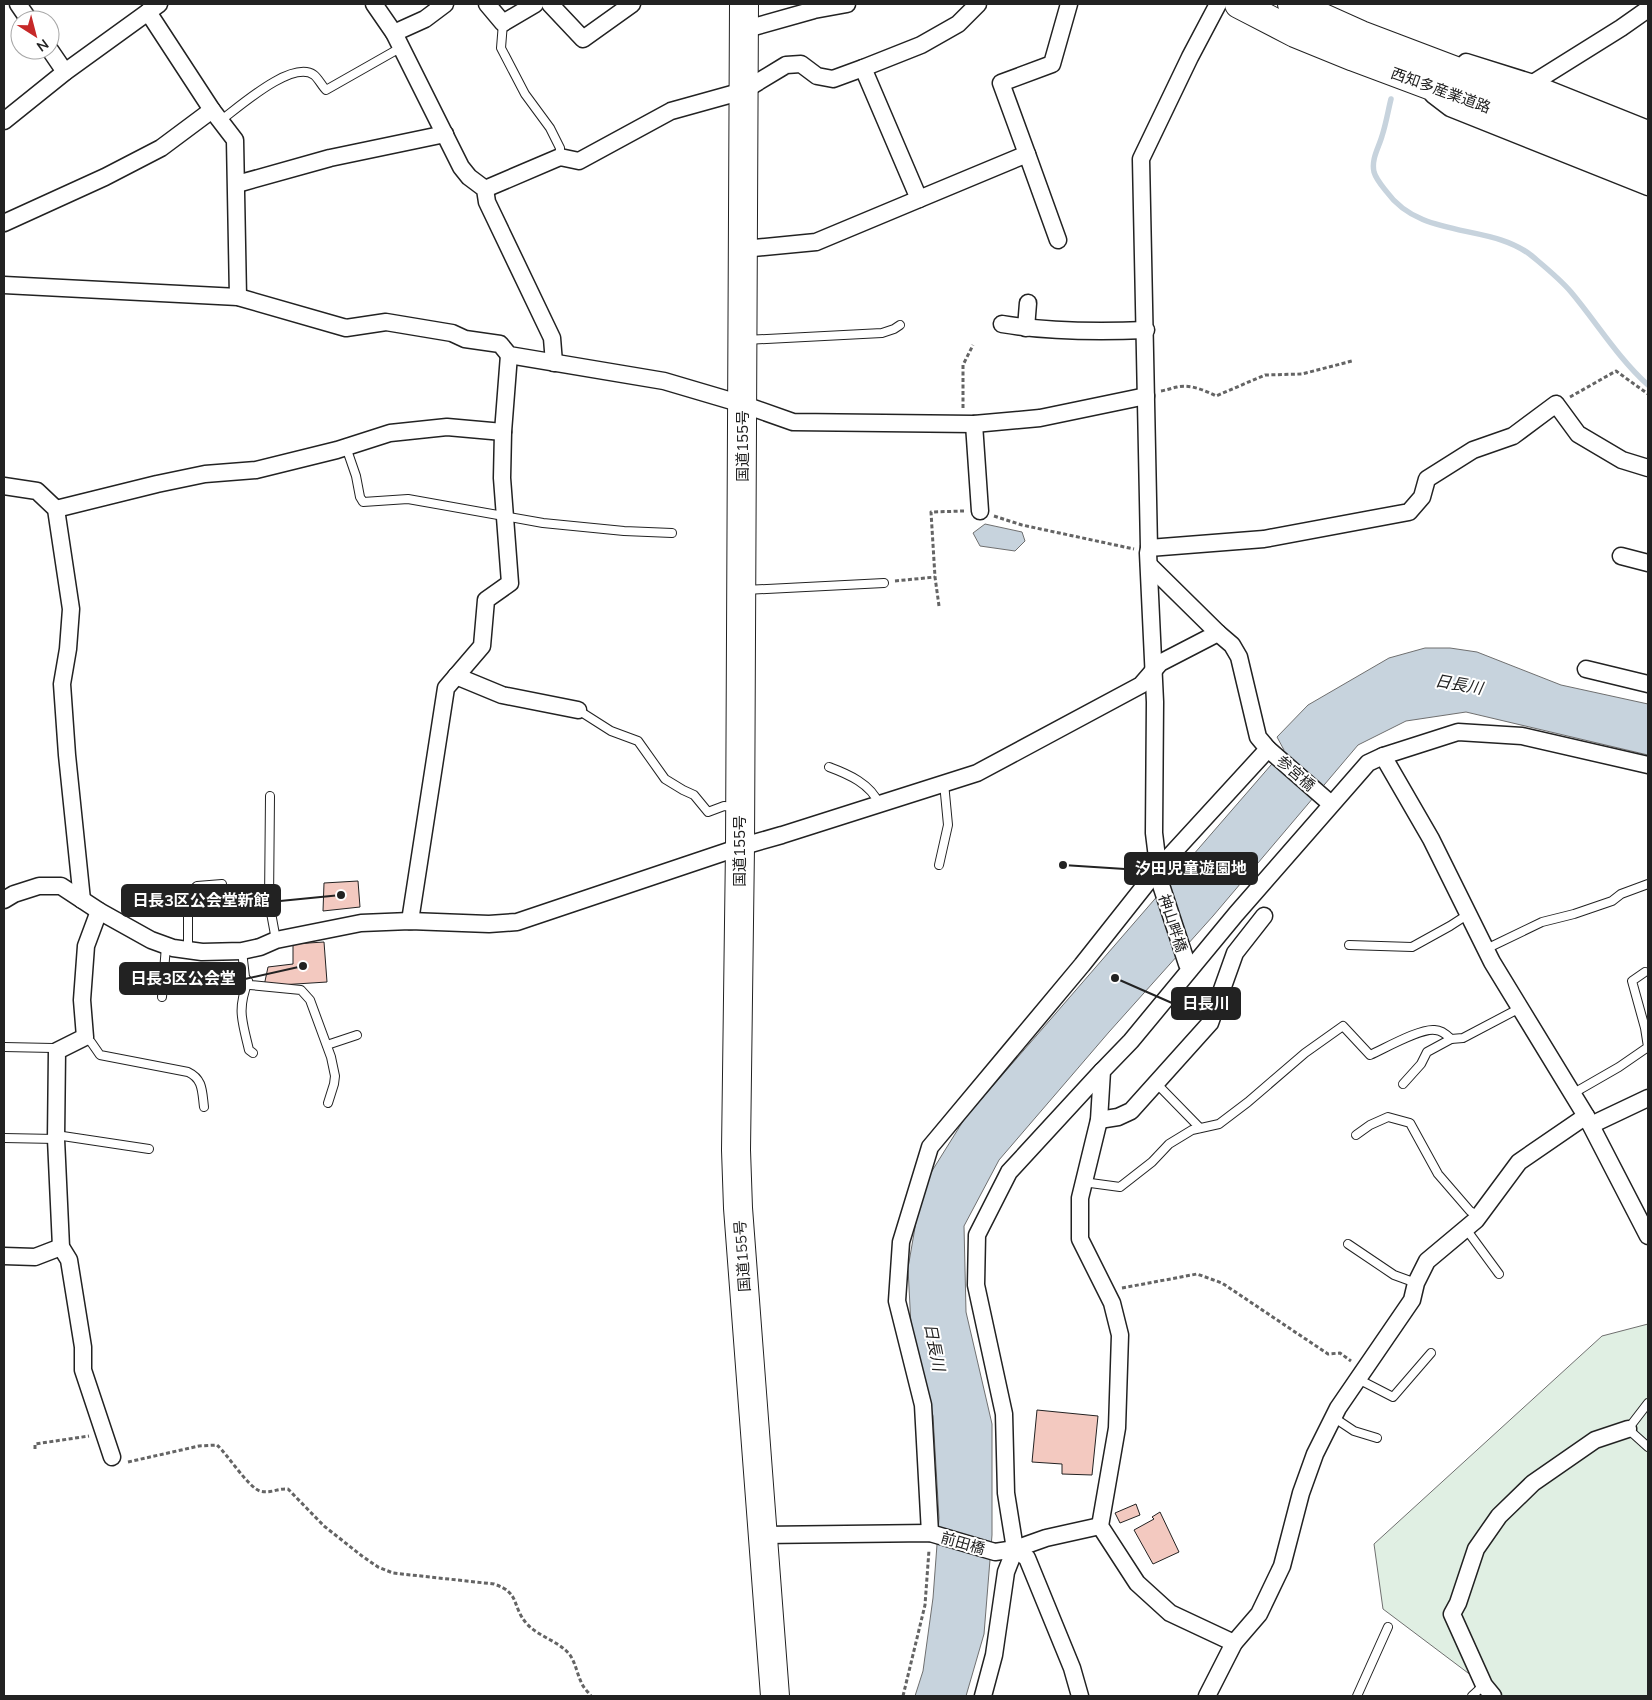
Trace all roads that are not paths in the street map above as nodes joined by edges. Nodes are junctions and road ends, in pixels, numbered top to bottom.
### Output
1 (374, 4) edge
2 (445, 4) edge
3 (487, 4) edge
4 (535, 4) edge
5 (550, 4) edge
6 (632, 4) edge
7 (848, 4) edge
8 (978, 4) edge
9 (1069, 4) edge
10 (1218, 4) edge
11 (1238, 4) edge
12 (1292, 4) edge
13 (154, 8) edge
14 (1648, 9) edge
15 (744, 17) edge
16 (503, 23) junction
17 (397, 41) junction
18 (57, 60) edge
19 (863, 68) junction
20 (66, 72) junction
21 (1430, 73) junction
22 (1533, 83) junction
23 (1472, 90) junction
24 (743, 91) junction
25 (216, 115) junction
26 (4, 121) edge
27 (1648, 129) edge
28 (445, 134) junction
29 (1648, 144) edge
30 (1027, 154) junction
31 (560, 157) junction
32 (1648, 167) edge
33 (237, 184) junction
34 (1648, 187) edge
35 (485, 188) junction
36 (919, 199) junction
37 (4, 223) edge
38 (1058, 240) dead end
39 (742, 249) junction
40 (4, 285) edge
41 (238, 297) junction
42 (1028, 303) dead end
43 (1002, 324) dead end
44 (900, 325) dead end
45 (1026, 328) junction
46 (1146, 330) junction
47 (742, 340) junction
48 (510, 355) junction
49 (554, 363) junction
50 (1146, 394) junction
51 (742, 404) junction
52 (968, 424) junction
53 (503, 432) junction
54 (346, 447) junction
55 (1648, 468) edge
56 (4, 486) edge
57 (56, 509) junction
58 (980, 511) road end
59 (504, 516) junction
60 (672, 533) dead end
61 (1148, 555) junction
62 (1621, 556) dead end
63 (1648, 563) edge
64 (884, 583) road end
65 (741, 591) junction
66 (1218, 633) junction
67 (1586, 669) dead end
68 (1152, 672) junction
69 (456, 676) junction
70 (1648, 684) edge
71 (578, 710) joint
72 (1268, 749) junction
73 (1383, 756) junction
74 (1648, 766) edge
75 (830, 767) dead end
76 (944, 783) junction
77 (270, 796) dead end
78 (1328, 801) junction
79 (879, 804) junction
80 (740, 807) junction
81 (740, 847) junction
82 (939, 865) dead end
83 (1159, 876) junction
84 (222, 884) dead end
85 (1648, 884) edge
86 (4, 900) edge
87 (82, 900) junction
88 (99, 910) junction
89 (1468, 915) junction
90 (1264, 916) dead end
91 (410, 922) junction
92 (276, 940) junction
93 (1349, 945) dead end
94 (166, 946) junction
95 (1486, 949) junction
96 (188, 950) junction
97 (242, 951) junction
98 (1188, 967) junction
99 (1644, 972) dead end
100 (248, 981) junction
101 (162, 997) dead end
102 (1520, 1008) junction
103 (357, 1035) dead end
104 (85, 1037) junction
105 (1451, 1039) junction
106 (327, 1045) junction
107 (4, 1047) edge
108 (58, 1051) junction
109 (253, 1053) dead end
110 (1102, 1071) junction
111 (1156, 1083) junction
112 (1403, 1084) dead end
113 (1572, 1094) junction
114 (1648, 1098) edge
115 (328, 1103) dead end
116 (204, 1107) dead end
117 (1100, 1120) junction
118 (1588, 1121) junction
119 (1200, 1128) junction
120 (1356, 1136) dead end
121 (56, 1137) junction
122 (4, 1138) edge
123 (149, 1149) dead end
124 (1083, 1182) junction
125 (1479, 1216) junction
126 (1466, 1229) junction
127 (1648, 1236) edge
128 (1348, 1244) dead end
129 (61, 1247) junction
130 (4, 1256) edge
131 (1499, 1274) dead end
132 (1416, 1283) junction
133 (1431, 1353) dead end
134 (1361, 1374) junction
135 (1648, 1404) edge
136 (1333, 1417) junction
137 (1628, 1428) junction
138 (1377, 1438) dead end
139 (1648, 1447) edge
140 (112, 1457) road end
141 (1100, 1526) junction
142 (930, 1533) junction
143 (762, 1535) junction
144 (1015, 1549) junction
145 (1388, 1628) dead end
146 (1234, 1643) junction
147 (1483, 1693) edge
148 (775, 1696) edge
149 (983, 1696) edge
150 (1080, 1696) edge
151 (1207, 1696) edge
152 (1357, 1696) edge

1 - 17 street
2 - 17 street
3 - 16 street
4 - 16 street
5 - 6 street
7 - 15 street
8 - 19 street
9 - 30 street
10 - 46 street, 神山畔橋
11 - 21 highway, 西知多産業道路
12 - 21 highway, 西知多産業道路
13 - 20 street
13 - 25 street
14 - 22 street
15 - 24 highway, 国道155号
16 - 31 lane
17 - 25 lane
17 - 28 street
18 - 20 street
19 - 24 street
19 - 36 street
20 - 26 street
21 - 22 street
21 - 23 highway, 西知多産業道路
21 - 34 street
22 - 27 street
23 - 29 highway, 西知多産業道路
23 - 32 highway, 西知多産業道路
24 - 31 street
24 - 39 highway, 国道155号
25 - 33 street
25 - 37 street
28 - 33 street
28 - 35 street
30 - 36 street
30 - 38 street
31 - 35 street
33 - 41 street
35 - 49 street
36 - 39 street
39 - 47 highway, 国道155号
40 - 41 street
41 - 48 street
42 - 45 street
43 - 45 street
44 - 47 lane
45 - 46 street
46 - 50 street, 神山畔橋
47 - 51 highway, 国道155号
48 - 49 street
48 - 53 street
49 - 51 street
50 - 52 street
50 - 61 street, 神山畔橋
51 - 52 street
51 - 65 highway, 国道155号
52 - 58 street
53 - 54 street
53 - 59 street
54 - 57 street
54 - 59 lane
55 - 61 street
56 - 57 street
57 - 87 street
59 - 60 lane
59 - 69 street
61 - 66 street, 参宮橋
61 - 68 street, 神山畔橋
62 - 63 street
64 - 65 lane
65 - 80 highway, 国道155号
66 - 68 street
66 - 72 street, 参宮橋
67 - 70 street
68 - 76 street
68 - 83 street, 神山畔橋
69 - 71 street
69 - 91 street
71 - 80 lane
72 - 78 street, 参宮橋
72 - 83 street
73 - 74 street
73 - 78 street
73 - 89 street
75 - 79 lane
76 - 79 street
76 - 82 lane
77 - 92 lane
78 - 98 street
79 - 81 street
80 - 81 highway, 国道155号
81 - 91 street
81 - 143 highway, 国道155号
83 - 98 street, 神山畔橋
83 - 142 street
84 - 96 lane
85 - 95 lane
86 - 87 street
87 - 88 street
88 - 94 street
88 - 104 street
89 - 93 lane
89 - 95 street
90 - 111 street
91 - 92 street
92 - 97 street
94 - 96 street
94 - 101 lane
95 - 102 street
96 - 97 street
97 - 100 lane
98 - 110 street
99 - 113 lane
100 - 106 lane
100 - 109 lane
102 - 105 lane
102 - 113 street
103 - 106 lane
104 - 108 street
104 - 116 lane
105 - 112 lane
105 - 119 lane
106 - 115 lane
107 - 108 lane
108 - 121 street
110 - 117 street
110 - 144 street
111 - 117 street
111 - 119 lane
113 - 118 street
114 - 118 street
117 - 124 street
118 - 125 street
118 - 127 street
119 - 124 lane
120 - 125 lane
121 - 122 lane
121 - 123 lane
121 - 129 street
124 - 141 street
125 - 126 street
126 - 131 lane
126 - 132 street
128 - 132 lane
129 - 130 street
129 - 140 street
132 - 134 street
133 - 134 lane
134 - 136 street
135 - 137 lane
136 - 138 lane
136 - 146 street
137 - 139 lane
137 - 147 street
141 - 144 street
141 - 146 street
142 - 143 street, 前田橋
142 - 144 street, 前田橋
143 - 148 highway, 国道155号
144 - 149 street
144 - 150 street
145 - 152 lane
146 - 151 street

